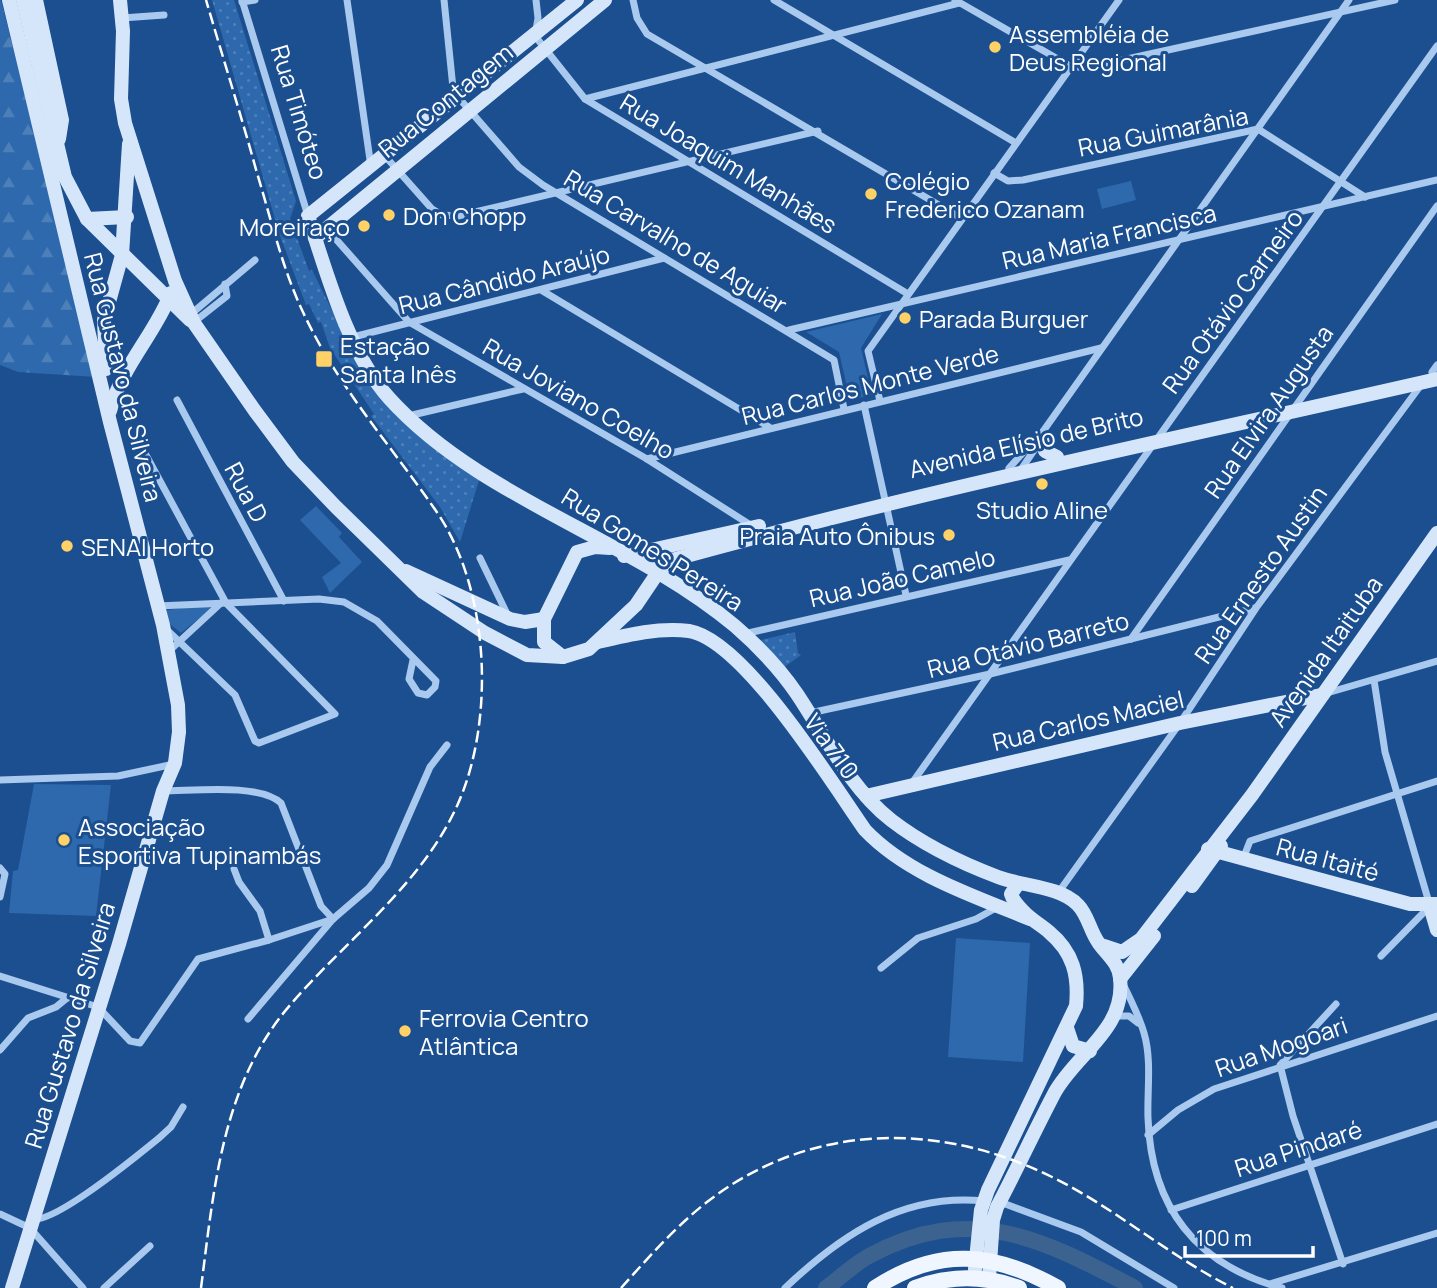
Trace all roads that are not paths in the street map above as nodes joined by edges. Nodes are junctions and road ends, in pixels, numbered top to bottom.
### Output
1 (9, 0) edge
2 (23, 0) edge
3 (36, 0) edge
4 (120, 0) edge
5 (255, 0) edge
6 (347, 0) edge
7 (443, 0) edge
8 (536, 0) edge
9 (577, 0) edge
10 (605, 0) edge
11 (634, 0) edge
12 (774, 0) edge
13 (1119, 0) edge
14 (1349, 0) edge
15 (1395, 0) edge
16 (242, 1) edge
17 (957, 1) edge
18 (1339, 13) junction
19 (164, 15) dead end
20 (122, 18) junction
21 (833, 35) junction
22 (535, 36) junction
23 (1437, 46) edge
24 (545, 49) junction
25 (1070, 66) junction
26 (708, 67) junction
27 (458, 97) junction
28 (585, 99) junction
29 (470, 110) junction
30 (1258, 129) junction
31 (818, 131) junction
32 (130, 139) junction
33 (1016, 142) junction
34 (58, 146) junction
35 (385, 156) junction
36 (686, 161) junction
37 (371, 167) junction
38 (396, 169) junction
39 (994, 173) junction
40 (1437, 180) edge
41 (1341, 182) junction
42 (558, 193) junction
43 (1365, 197) junction
44 (1437, 206) edge
45 (1323, 208) junction
46 (308, 216) junction
47 (127, 217) junction
48 (961, 218) junction
49 (86, 219) junction
50 (321, 233) junction
51 (1178, 240) junction
52 (122, 255) junction
53 (664, 258) junction
54 (255, 260) dead end
55 (175, 281) junction
56 (541, 290) junction
57 (908, 294) junction
58 (168, 300) junction
59 (901, 303) junction
60 (192, 318) junction
61 (159, 319) junction
62 (409, 322) junction
63 (789, 330) junction
64 (353, 337) junction
65 (1102, 348) junction
66 (1433, 374) edge
67 (523, 389) junction
68 (177, 400) dead end
69 (880, 401) junction
70 (864, 405) junction
71 (1293, 407) junction
72 (844, 410) junction
73 (109, 415) junction
74 (407, 416) junction
75 (769, 427) junction
76 (1043, 434) junction
77 (1158, 438) junction
78 (140, 444) dead end
79 (1057, 457) junction
80 (647, 459) junction
81 (1017, 469) junction
82 (886, 501) junction
83 (577, 528) junction
84 (755, 532) junction
85 (1436, 536) edge
86 (577, 552) junction
87 (617, 552) junction
88 (480, 558) dead end
89 (1070, 559) junction
90 (395, 566) junction
91 (656, 573) junction
92 (906, 595) junction
93 (284, 601) junction
94 (224, 603) junction
95 (157, 606) junction
96 (1256, 608) junction
97 (510, 619) junction
98 (544, 619) junction
99 (163, 625) junction
100 (744, 634) junction
101 (1131, 639) junction
102 (180, 641) junction
103 (597, 643) junction
104 (168, 653) junction
105 (563, 657) junction
106 (413, 660) junction
107 (1437, 661) edge
108 (990, 674) junction
109 (1374, 680) junction
110 (1321, 695) junction
111 (809, 713) junction
112 (1180, 723) junction
113 (447, 745) dead end
114 (175, 763) junction
115 (0, 780) edge
116 (1437, 781) edge
117 (912, 783) junction
118 (163, 791) junction
119 (1396, 794) junction
120 (866, 796) junction
121 (1212, 852) junction
122 (1242, 860) junction
123 (0, 868) edge
124 (234, 869) dead end
125 (1018, 884) junction
126 (1058, 893) junction
127 (0, 897) edge
128 (979, 898) junction
129 (1433, 905) edge
130 (1000, 907) junction
131 (984, 915) junction
132 (334, 919) junction
133 (1030, 919) junction
134 (1437, 930) edge
135 (269, 940) junction
136 (1097, 941) junction
137 (1381, 956) dead end
138 (881, 968) dead end
139 (0, 976) edge
140 (1120, 979) junction
141 (67, 998) junction
142 (1336, 1004) dead end
143 (98, 1007) junction
144 (1115, 1016) junction
145 (1437, 1016) edge
146 (248, 1019) dead end
147 (1139, 1023) junction
148 (1067, 1028) junction
149 (0, 1050) edge
150 (1090, 1051) junction
151 (1280, 1065) junction
152 (183, 1107) dead end
153 (1437, 1124) edge
154 (1148, 1135) junction
155 (1309, 1165) junction
156 (990, 1207) junction
157 (1171, 1210) junction
158 (0, 1214) edge
159 (32, 1223) junction
160 (1437, 1233) edge
161 (150, 1246) dead end
162 (983, 1254) junction
163 (1343, 1264) junction
164 (982, 1278) junction
165 (1269, 1284) junction
166 (12, 1288) edge
167 (83, 1288) edge
168 (104, 1288) edge
169 (785, 1288) edge
170 (875, 1288) edge
171 (915, 1288) edge
172 (1019, 1288) edge
173 (1058, 1288) edge
174 (1174, 1288) edge
175 (1282, 1288) edge

1 - 73 main road, Rua Gustavo da Silveira
2 - 34 main road, Rua Gustavo da Silveira
3 - 34 main road
4 - 20 main road
5 - 16 street
6 - 37 street
7 - 27 street
8 - 22 street
9 - 22 main road, Rua Contagem
10 - 24 main road, Rua Contagem
11 - 26 street
12 - 21 street
13 - 25 street
14 - 18 street
15 - 18 street
16 - 46 street, Rua Timóteo
17 - 21 street
17 - 25 street
18 - 25 street
18 - 30 street
19 - 20 street
20 - 32 main road
21 - 26 street
21 - 33 street
22 - 24 street, Rua Joaquim Manhães
22 - 27 main road, Rua Contagem
23 - 41 street, Rua Otávio Carneiro
24 - 28 street, Rua Joaquim Manhães
24 - 29 main road, Rua Contagem
25 - 33 street
26 - 28 street
26 - 31 street
27 - 29 street, Rua Carvalho de Aguiar
27 - 35 main road, Rua Contagem
28 - 36 street, Rua Joaquim Manhães
29 - 38 main road, Rua Contagem
29 - 42 street, Rua Carvalho de Aguiar
30 - 39 street, Rua Guimarânia
30 - 41 street, Rua Guimarânia
30 - 51 street
31 - 36 street
31 - 48 street
32 - 47 main road
32 - 55 main road
33 - 39 street
34 - 49 main road, Rua Gustavo da Silveira
35 - 37 main road, Rua Contagem
35 - 38 street
36 - 42 street
36 - 57 street, Rua Joaquim Manhães
37 - 46 main road, Rua Contagem
38 - 42 street
38 - 50 main road, Rua Contagem
39 - 48 street
40 - 43 street, Rua Maria Francisca
41 - 43 street, Rua Guimarânia
41 - 45 street, Rua Otávio Carneiro
42 - 53 street, Rua Carvalho de Aguiar
43 - 45 street, Rua Maria Francisca
44 - 71 street, Rua Elvira Augusta
45 - 51 street, Rua Maria Francisca
45 - 77 street, Rua Otávio Carneiro
46 - 50 main road, Rua Timóteo
47 - 49 main road
47 - 52 main road
48 - 57 street
49 - 52 main road, Rua Gustavo da Silveira
50 - 62 street, Rua Joviano Coelho
50 - 64 main road, Rua Gomes Pereira
51 - 59 street, Rua Maria Francisca
51 - 65 street
52 - 58 main road, Rua Gustavo da Silveira
52 - 73 main road
53 - 56 street, Rua Cândido Araújo
53 - 63 street, Rua Carvalho de Aguiar
54 - 60 street
55 - 58 main road
55 - 60 main road
56 - 62 street, Rua Cândido Araújo
56 - 75 street
57 - 59 street
58 - 60 main road, Rua Gustavo da Silveira
58 - 61 main road
59 - 63 street, Rua Maria Francisca
59 - 69 street
60 - 61 main road
60 - 90 main road
61 - 73 main road
62 - 64 street, Rua Cândido Araújo
62 - 67 street, Rua Joviano Coelho
63 - 72 street, Rua Carvalho de Aguiar
64 - 74 main road, Rua Gomes Pereira
65 - 69 street, Rua Carlos Monte Verde
65 - 76 street
66 - 71 main road, Avenida Elísio de Brito
66 - 96 street, Rua Ernesto Austin
67 - 74 street
67 - 80 street, Rua Joviano Coelho
68 - 93 street, Rua D
69 - 70 street, Rua Carlos Monte Verde
70 - 72 street, Rua Carlos Monte Verde
70 - 82 street
71 - 77 main road, Avenida Elísio de Brito
71 - 101 street, Rua Elvira Augusta
72 - 75 street, Rua Carlos Monte Verde
73 - 95 main road, Rua Gustavo da Silveira
74 - 83 main road, Rua Gomes Pereira
75 - 80 street, Rua Carlos Monte Verde
76 - 79 main road
76 - 81 street
76 - 81 street
77 - 79 main road, Avenida Elísio de Brito
77 - 81 main road, Avenida Elísio de Brito
77 - 89 street, Rua Otávio Carneiro
78 - 94 street
79 - 81 main road, Avenida Elísio de Brito
80 - 84 street, Rua Joviano Coelho
81 - 82 main road, Avenida Elísio de Brito
82 - 84 main road, Avenida Elísio de Brito
82 - 92 street
83 - 86 main road
83 - 87 main road, Rua Gomes Pereira
84 - 87 main road, Avenida Elísio de Brito
84 - 91 main road, Avenida Elísio de Brito
85 - 110 main road, Avenida Itaituba
86 - 87 main road, Avenida Elísio de Brito
86 - 98 main road
87 - 91 main road, Rua Gomes Pereira
88 - 97 street
89 - 92 street, Rua João Camelo
89 - 108 street, Rua Otávio Carneiro
90 - 97 main road
90 - 105 main road
91 - 100 main road, Rua Gomes Pereira
91 - 103 main road
92 - 100 street, Rua João Camelo
93 - 94 street
93 - 106 street
94 - 95 street
94 - 102 street
94 - 102 street
95 - 99 main road, Rua Gustavo da Silveira
96 - 101 street, Rua Otávio Barreto
96 - 112 street, Rua Ernesto Austin
97 - 98 main road
98 - 105 main road
99 - 102 street
99 - 104 main road, Rua Gustavo da Silveira
100 - 111 main road, Rua Gomes Pereira
101 - 108 street, Rua Otávio Barreto
102 - 104 street
103 - 105 main road
103 - 128 main road, Via 710
104 - 114 main road, Rua Gustavo da Silveira
106 - 106 street
107 - 109 street
108 - 111 street, Rua Otávio Barreto
108 - 117 street, Rua Otávio Carneiro
109 - 110 street
109 - 119 street
110 - 112 main road, Rua Carlos Maciel
110 - 121 main road, Avenida Itaituba
111 - 120 main road, Rua Gomes Pereira
112 - 117 main road, Rua Carlos Maciel
112 - 126 street, Rua Ernesto Austin
113 - 132 street
114 - 115 street
114 - 118 main road, Rua Gustavo da Silveira
116 - 119 street
117 - 120 main road, Rua Carlos Maciel
118 - 132 street
118 - 143 main road, Rua Gustavo da Silveira
119 - 122 street
119 - 129 street
120 - 125 main road, Rua Gomes Pereira
121 - 122 main road, Rua Itaité
121 - 136 main road, Avenida Itaituba
121 - 140 main road, Avenida Itaituba
122 - 129 main road, Rua Itaité
123 - 127 street
124 - 135 street
125 - 126 main road, Rua Gomes Pereira
125 - 133 main road
126 - 136 main road, Rua Gomes Pereira
128 - 130 main road, Via 710
128 - 131 street
129 - 134 main road
129 - 137 street
130 - 131 street
130 - 133 main road, Via 710
131 - 138 street
132 - 135 street
132 - 146 street
133 - 148 main road
135 - 143 street
136 - 140 main road, Rua Gomes Pereira
139 - 141 street
140 - 144 main road
140 - 147 street
141 - 143 street
141 - 149 street
142 - 151 street
143 - 159 main road, Rua Gustavo da Silveira
144 - 147 street
144 - 150 main road
145 - 151 street, Rua Mogoari
147 - 154 street
148 - 150 main road
148 - 156 main road
150 - 156 main road
151 - 154 street, Rua Mogoari
151 - 155 street
152 - 159 street
153 - 155 street, Rua Pindaré
154 - 157 street
155 - 157 street, Rua Pindaré
155 - 163 street
156 - 162 main road
156 - 169 street
156 - 174 street
157 - 165 street
158 - 159 street
159 - 166 main road, Rua Gustavo da Silveira
159 - 167 street
160 - 163 street
161 - 168 street
162 - 164 main road
162 - 170 main road
162 - 173 main road
163 - 165 street
164 - 171 main road
164 - 172 main road
165 - 175 street

